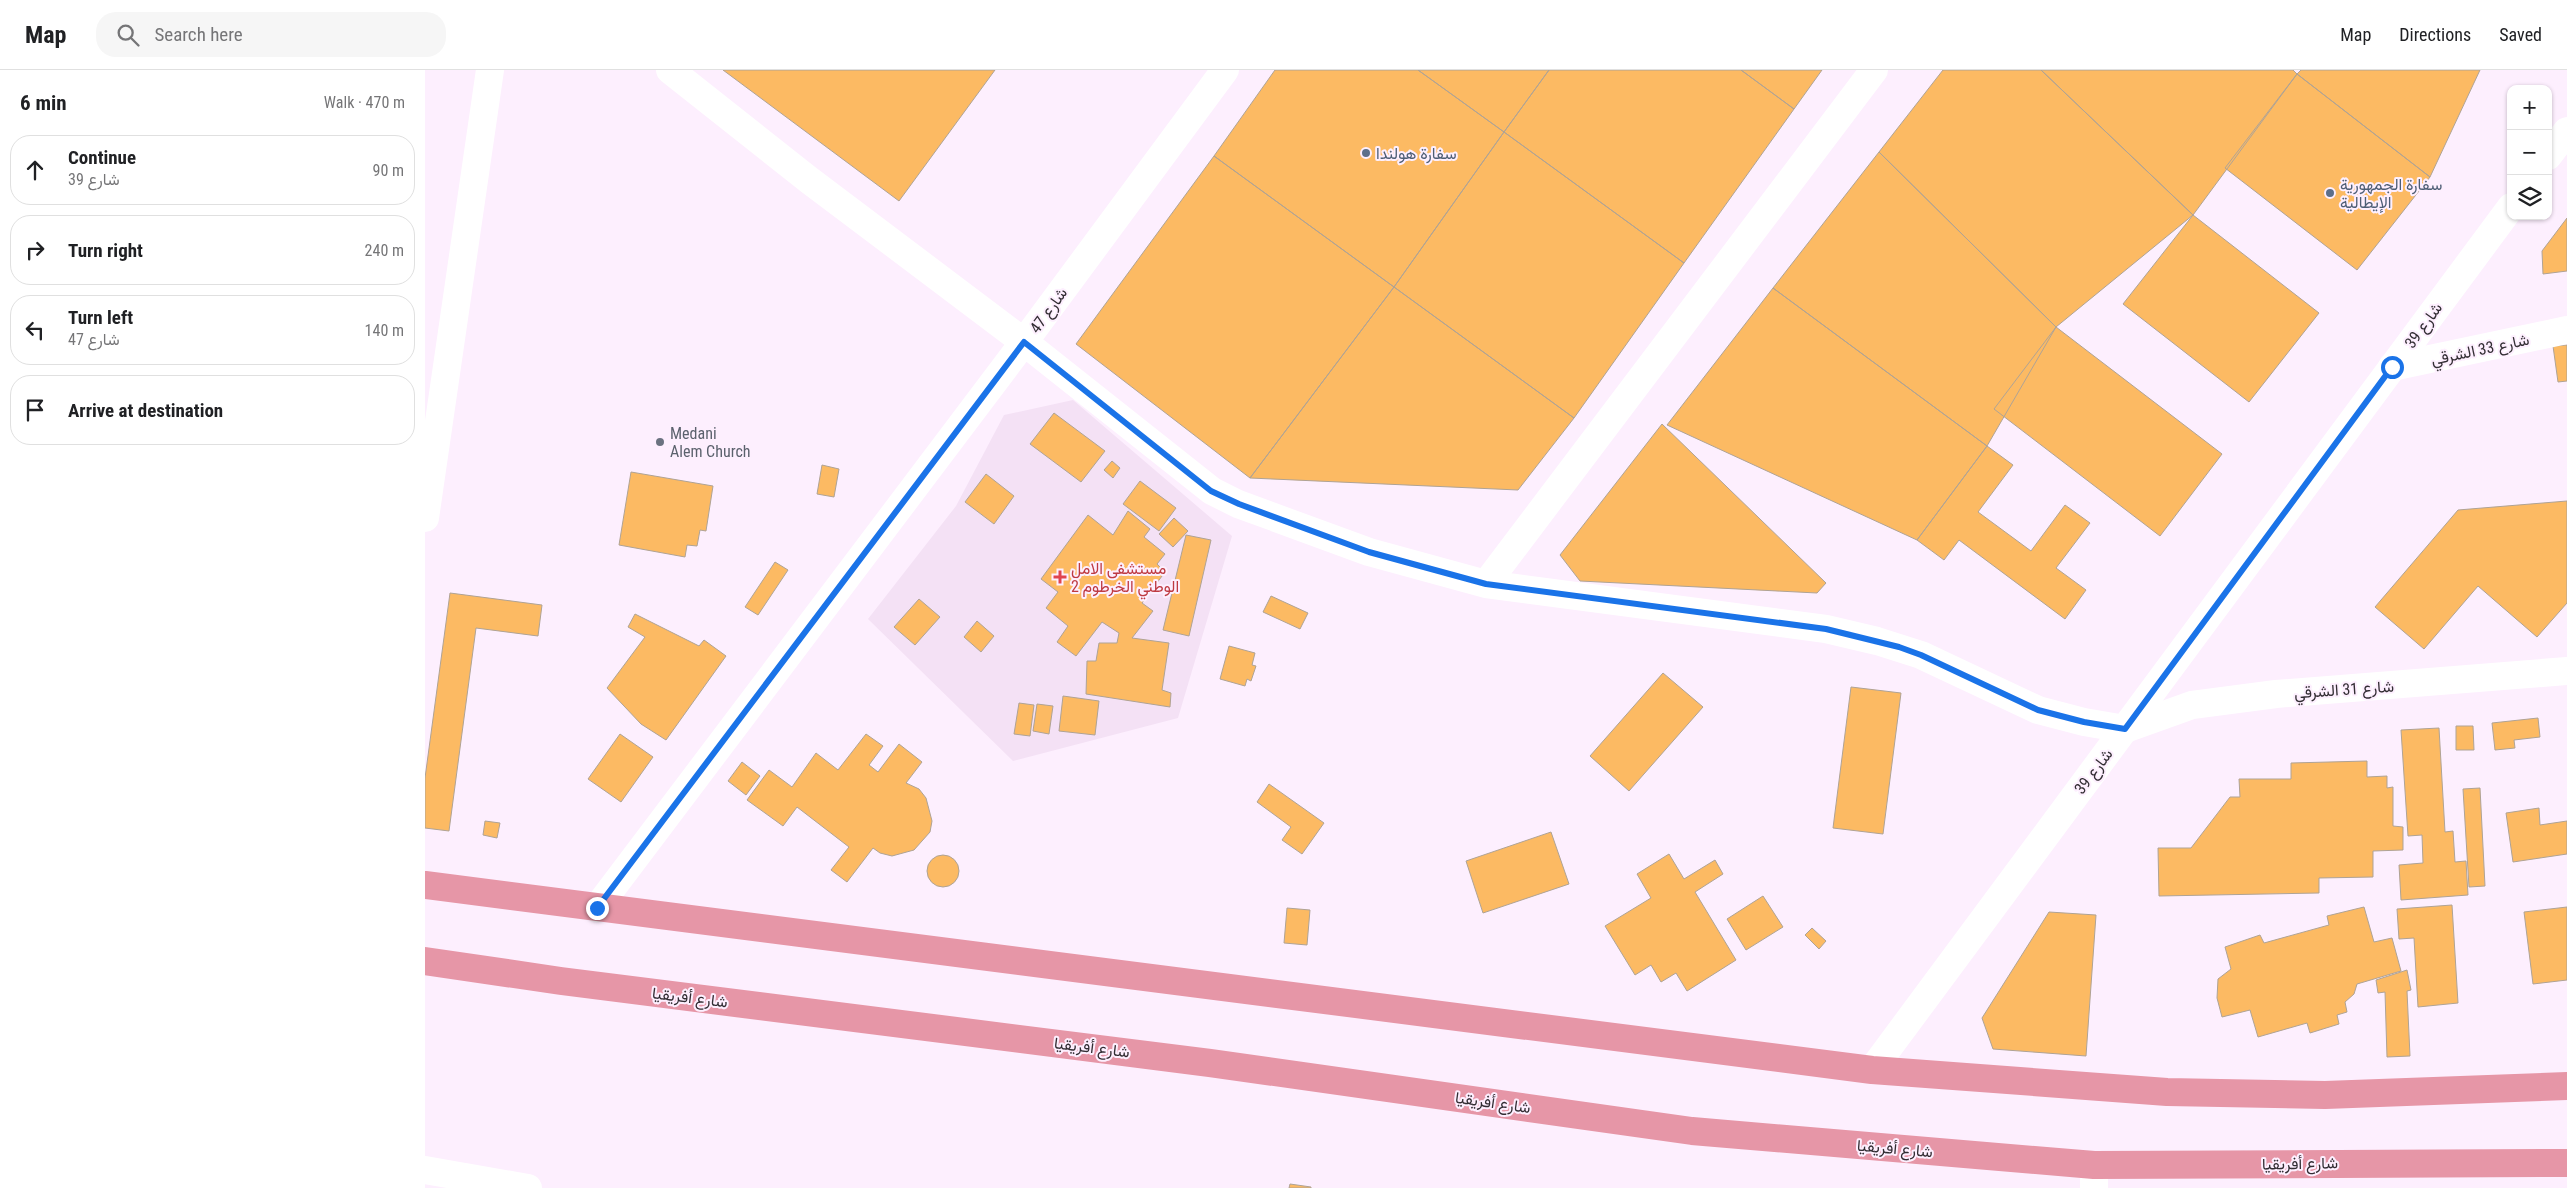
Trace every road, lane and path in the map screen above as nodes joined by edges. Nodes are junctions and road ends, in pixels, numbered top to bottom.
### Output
1 (490, 70) edge
2 (670, 70) edge
3 (1225, 70) edge
4 (1874, 70) edge
5 (2567, 131) edge
6 (2552, 151) edge
7 (2507, 212) edge
8 (2567, 330) edge
9 (1024, 342) junction
10 (2392, 367) junction
11 (425, 518) edge
12 (1486, 584) junction
13 (2567, 671) edge
14 (2125, 729) junction
15 (425, 886) edge
16 (597, 908) junction
17 (425, 961) edge
18 (1872, 1070) junction
19 (2567, 1086) edge
20 (2567, 1163) edge
21 (425, 1170) edge
22 (2094, 1177) edge
23 (528, 1188) edge

1 - 11 street
2 - 9 street
3 - 9 street, شارع 47
4 - 12 street
5 - 6 street
7 - 10 street, شارع 39
8 - 10 street, شارع 33 الشرقي
9 - 12 street
9 - 16 street, شارع 47
10 - 14 street, شارع 39
12 - 14 street
13 - 14 street, شارع 31 الشرقي
14 - 18 street, شارع 39
15 - 16 highway
16 - 18 highway
17 - 22 highway, شارع أفريقيا
18 - 19 highway
20 - 22 highway, شارع أفريقيا
21 - 23 street

